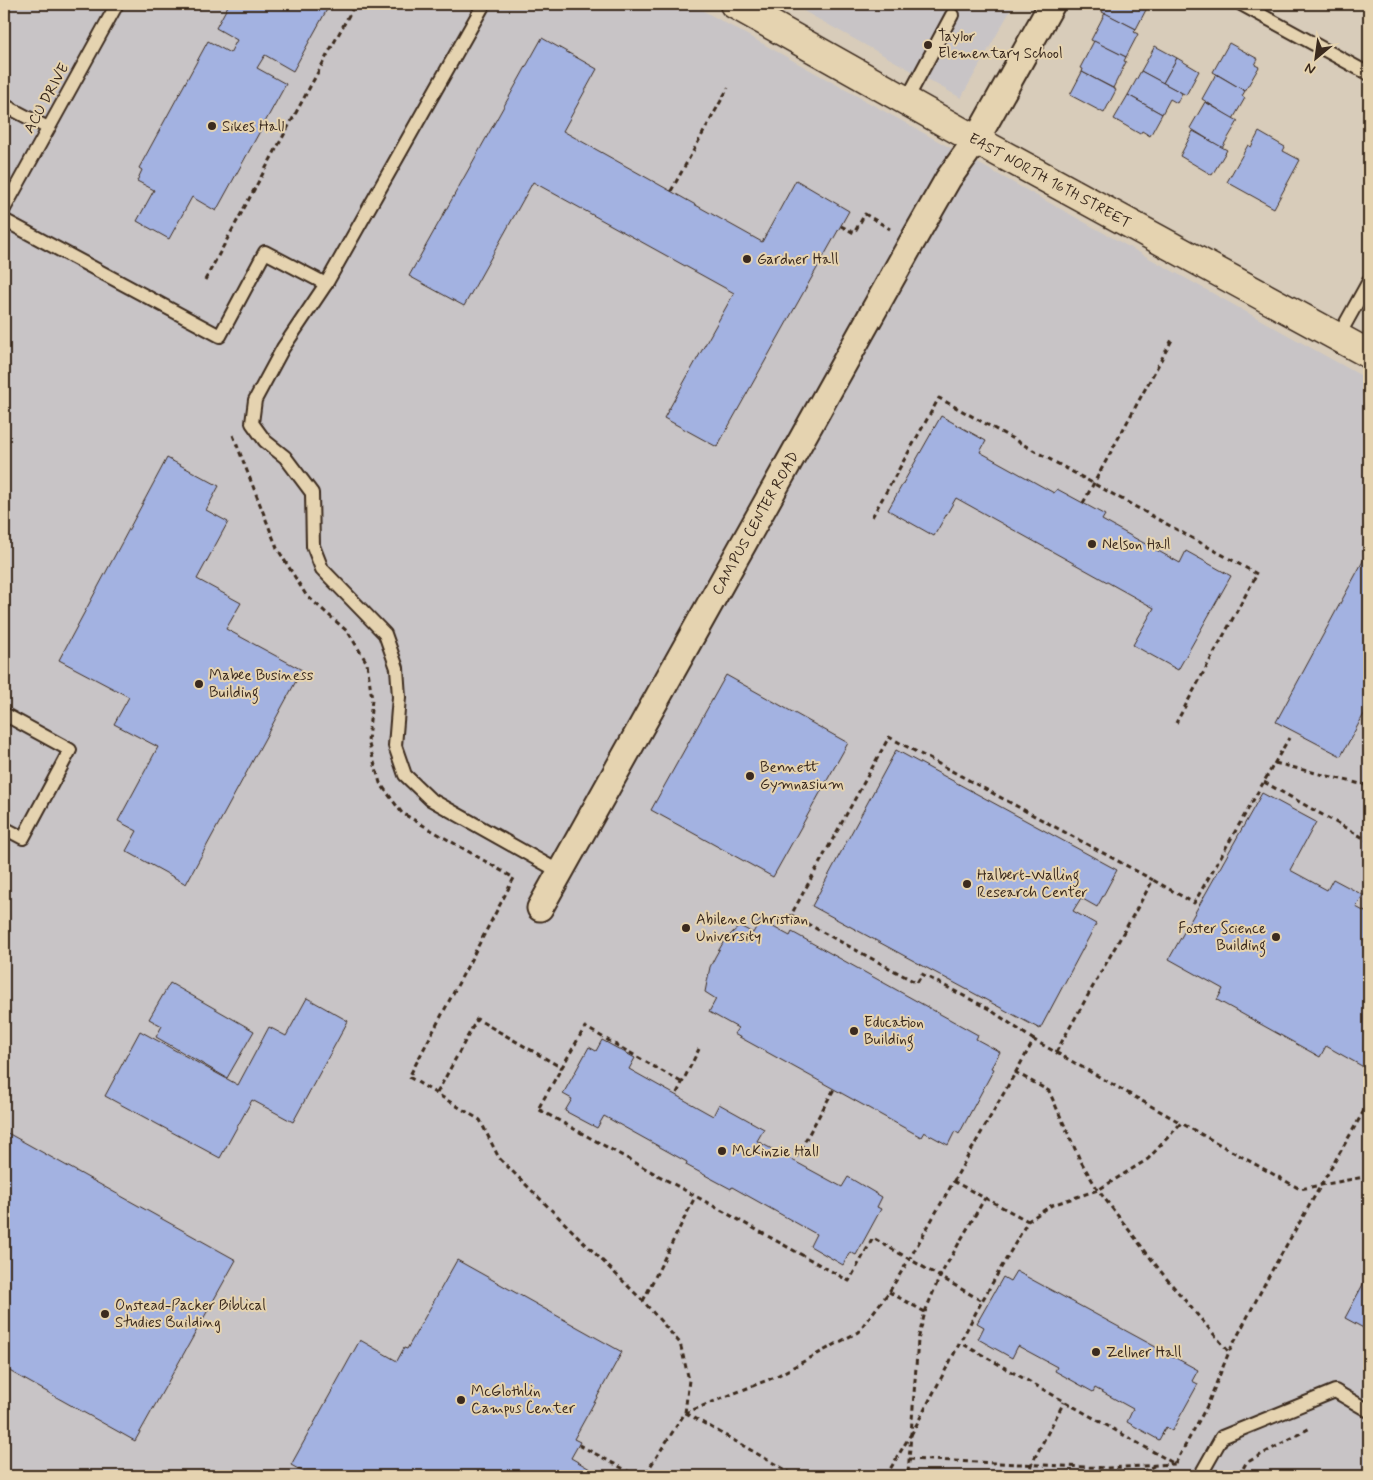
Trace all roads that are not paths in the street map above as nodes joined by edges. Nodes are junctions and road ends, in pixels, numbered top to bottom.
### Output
1 (117, 4) edge
2 (484, 4) edge
3 (734, 4) edge
4 (1052, 4) edge
5 (1242, 4) edge
6 (952, 15) dead end
7 (1369, 74) edge
8 (907, 99) junction
9 (4, 105) edge
10 (48, 128) junction
11 (976, 140) junction
12 (4, 209) edge
13 (4, 220) edge
14 (1369, 281) edge
15 (326, 284) junction
16 (1338, 337) junction
17 (1369, 354) edge
18 (4, 714) edge
19 (4, 828) edge
20 (560, 872) junction
21 (540, 908) dead end
22 (1369, 1411) edge
23 (1200, 1476) edge

1 - 10 lane, ACU DRIVE
2 - 15 lane
3 - 8 street, EAST NORTH 16TH STREET
4 - 11 street, CAMPUS CENTER ROAD
5 - 7 lane
6 - 8 lane
8 - 11 street, EAST NORTH 16TH STREET
9 - 10 lane
10 - 12 lane, ACU DRIVE
11 - 16 street, EAST NORTH 16TH STREET
11 - 20 street, CAMPUS CENTER ROAD
13 - 15 lane
14 - 16 lane
15 - 20 lane
16 - 17 street, EAST NORTH 16TH STREET
18 - 19 lane
20 - 21 street, CAMPUS CENTER ROAD
22 - 23 lane

